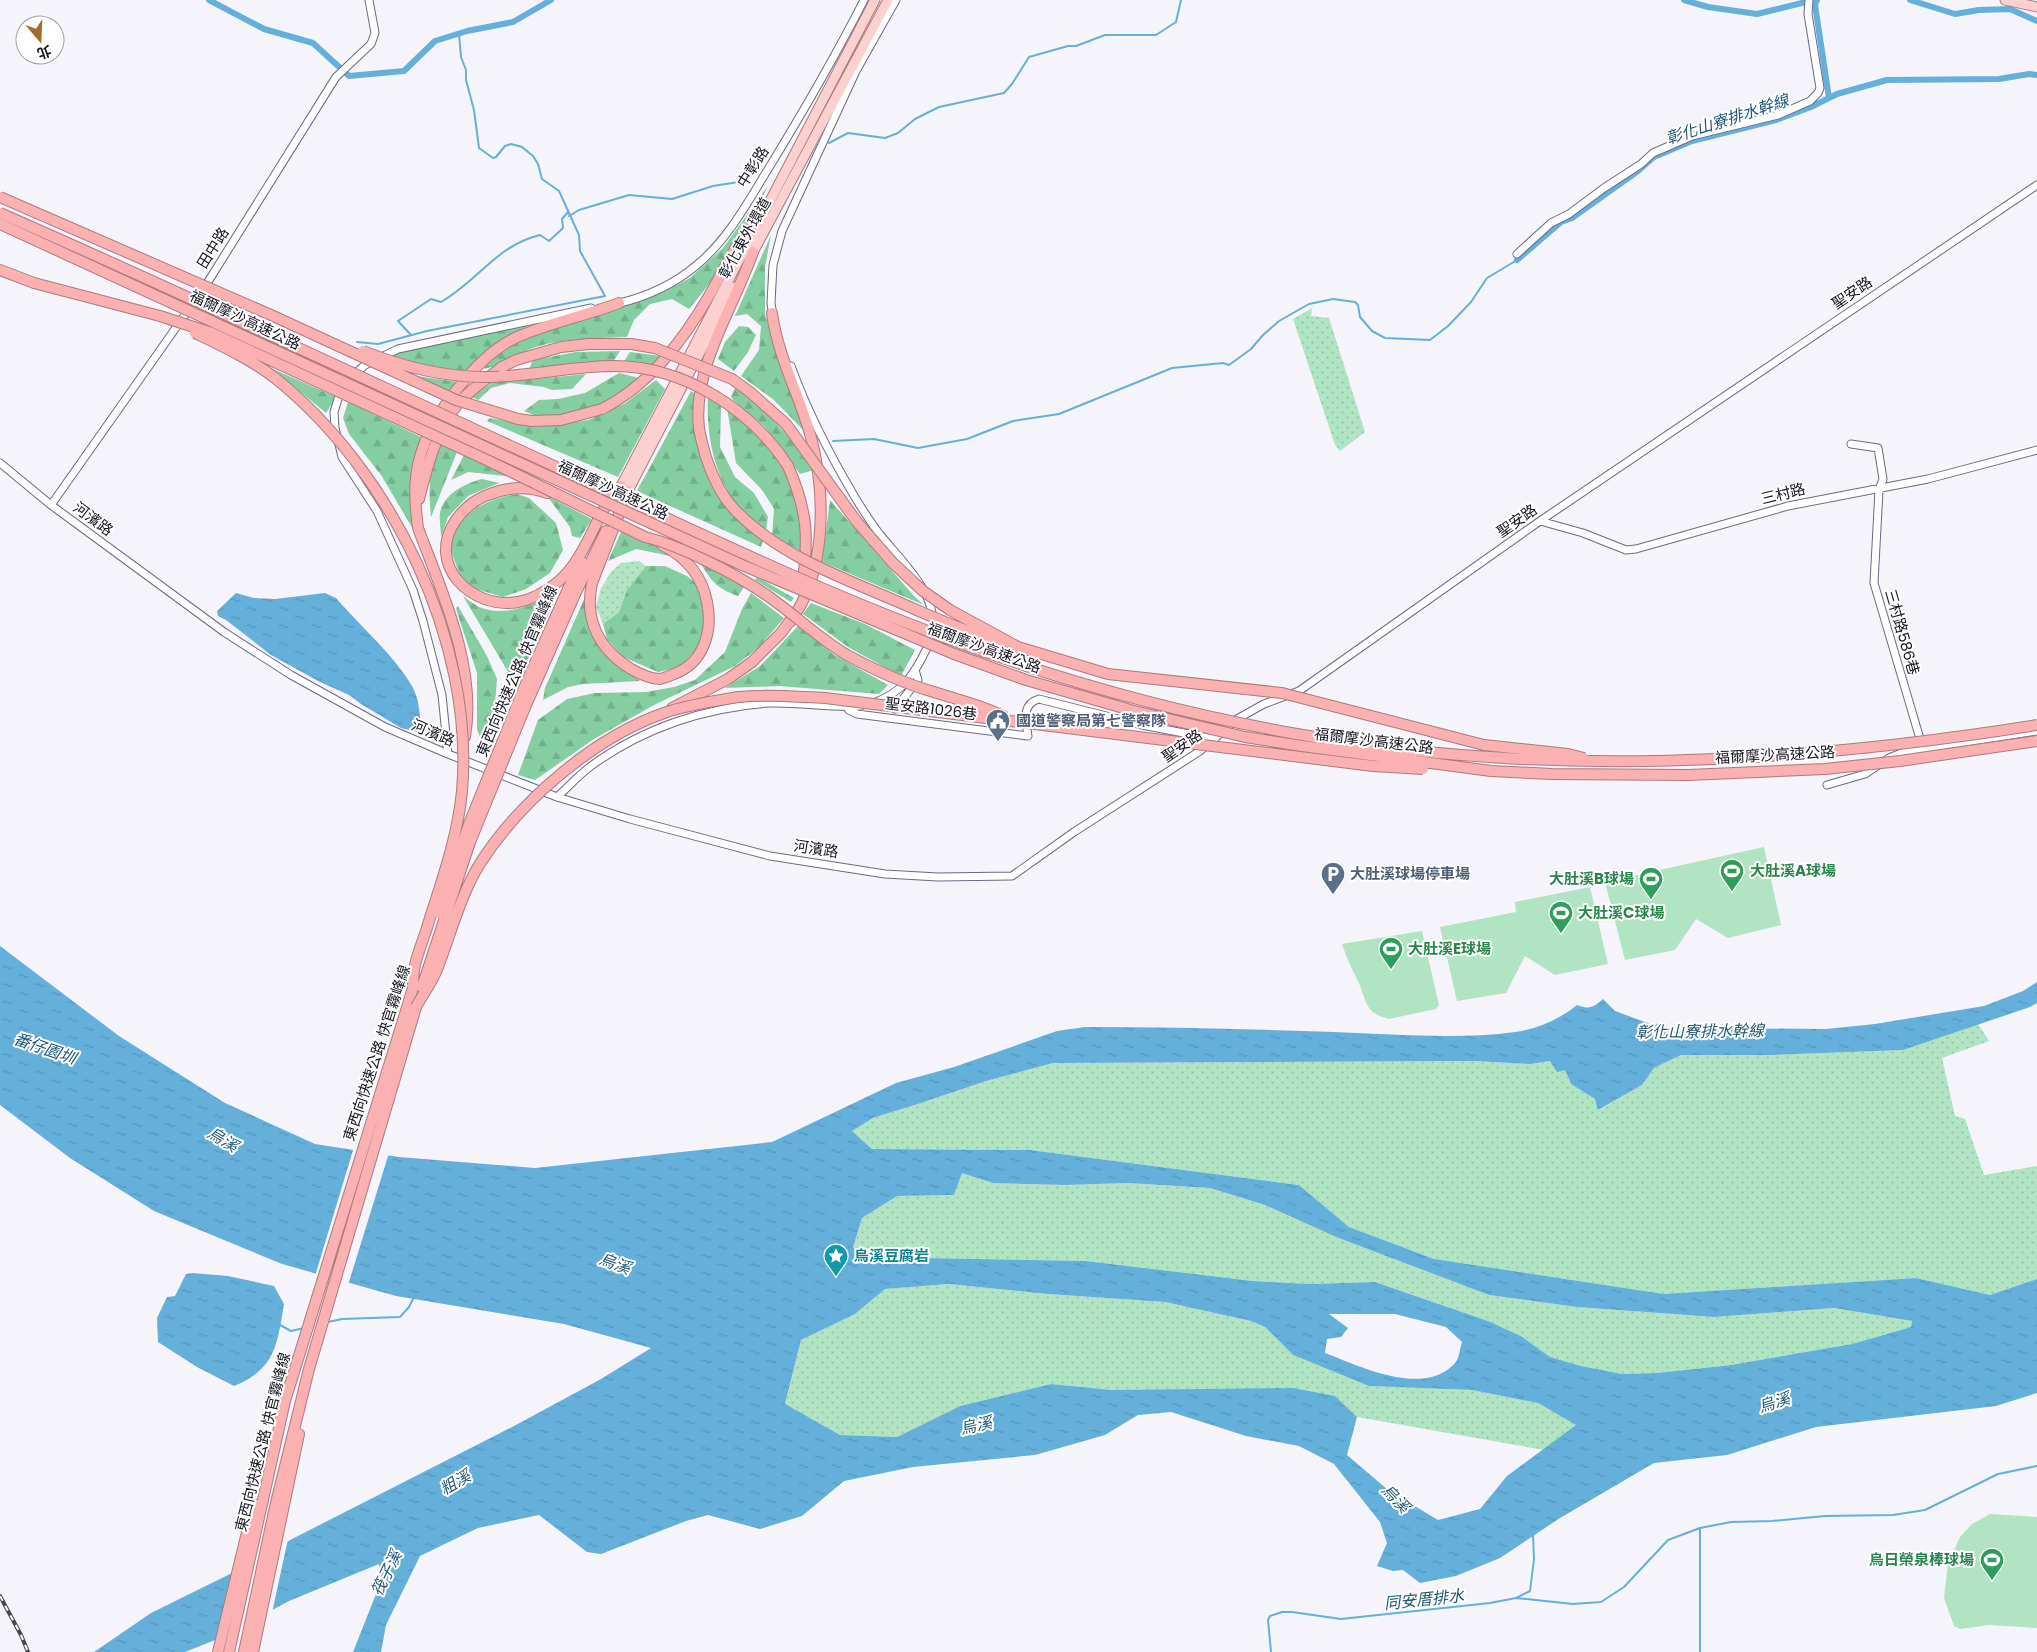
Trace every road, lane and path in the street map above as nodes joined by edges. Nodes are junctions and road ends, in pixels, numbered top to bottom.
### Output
1 (370, 0) edge
2 (864, 0) edge
3 (875, 0) edge
4 (888, 0) edge
5 (896, 0) edge
6 (1808, 0) edge
7 (2005, 0) edge
8 (2037, 7) edge
9 (2037, 185) edge
10 (0, 197) edge
11 (0, 213) edge
12 (761, 216) junction
13 (0, 224) edge
14 (753, 252) junction
15 (1517, 254) dead end
16 (0, 270) edge
17 (619, 303) junction
18 (772, 313) junction
19 (160, 316) junction
20 (329, 341) junction
21 (1851, 444) dead end
22 (2037, 450) edge
23 (0, 463) edge
24 (624, 488) junction
25 (1879, 490) junction
26 (573, 502) junction
27 (51, 505) junction
28 (416, 512) junction
29 (1540, 521) junction
30 (646, 537) junction
31 (572, 590) junction
32 (790, 622) junction
33 (1018, 647) junction
34 (915, 670) junction
35 (847, 707) junction
36 (664, 713) junction
37 (888, 717) junction
38 (1011, 720) junction
39 (2037, 725) edge
40 (2037, 731) edge
41 (1215, 739) junction
42 (2037, 741) edge
43 (463, 749) junction
44 (1923, 749) junction
45 (448, 754) junction
46 (1600, 762) junction
47 (1491, 772) junction
48 (1827, 785) dead end
49 (557, 797) junction
50 (1012, 876) joint
51 (412, 988) junction
52 (416, 1007) junction
53 (298, 1413) junction
54 (265, 1486) junction
55 (218, 1652) edge
56 (229, 1652) edge
57 (244, 1652) edge
58 (253, 1652) edge

1 - 27 street, 田中路
2 - 17 street, 中彰路
3 - 12 main road, 彰化東外環道
4 - 14 main road, 彰化東外環道
5 - 18 street
6 - 15 street
7 - 8 main road
9 - 29 street, 聖安路
10 - 20 highway, bridge
11 - 46 highway, 福爾摩沙高速公路, bridge
12 - 20 highway, bridge
12 - 24 main road, 彰化東外環道
13 - 47 highway, 福爾摩沙高速公路, bridge
14 - 24 main road, 彰化東外環道
14 - 33 highway, bridge
16 - 19 highway
17 - 28 highway
17 - 45 street, 中彰路
18 - 32 highway
18 - 34 street
19 - 26 highway, bridge
19 - 43 highway, bridge
20 - 32 highway, bridge
21 - 25 street, 三村路586巷
22 - 25 street, 三村路
23 - 27 street, 河濱路
24 - 26 highway, bridge
24 - 30 highway, bridge
24 - 31 highway, 東西向快速公路 快官霧峰線
25 - 29 street, 三村路
25 - 44 street, 三村路586巷
26 - 30 highway, bridge
27 - 45 street, 河濱路
28 - 33 highway, bridge
28 - 43 highway, bridge
29 - 41 street, 聖安路
30 - 38 highway, bridge
31 - 51 highway, 東西向快速公路 快官霧峰線, bridge
31 - 52 highway, 東西向快速公路 快官霧峰線, bridge
32 - 36 highway, bridge
33 - 46 highway, bridge
34 - 35 street
34 - 37 street
35 - 37 street, 聖安路1026巷
35 - 49 street
36 - 38 highway, bridge
36 - 52 highway, bridge
37 - 41 street, 聖安路1026巷
38 - 47 highway, bridge
39 - 46 highway, 福爾摩沙高速公路, bridge
40 - 44 street
41 - 50 street, 聖安路
42 - 47 highway, 福爾摩沙高速公路, bridge
43 - 51 highway, bridge
44 - 48 street
45 - 49 street, 河濱路
49 - 50 street, 河濱路
51 - 54 highway, 東西向快速公路 快官霧峰線
52 - 53 highway, 東西向快速公路 快官霧峰線
53 - 57 highway, 東西向快速公路 快官霧峰線
53 - 58 highway
54 - 55 highway
54 - 56 highway, 東西向快速公路 快官霧峰線

